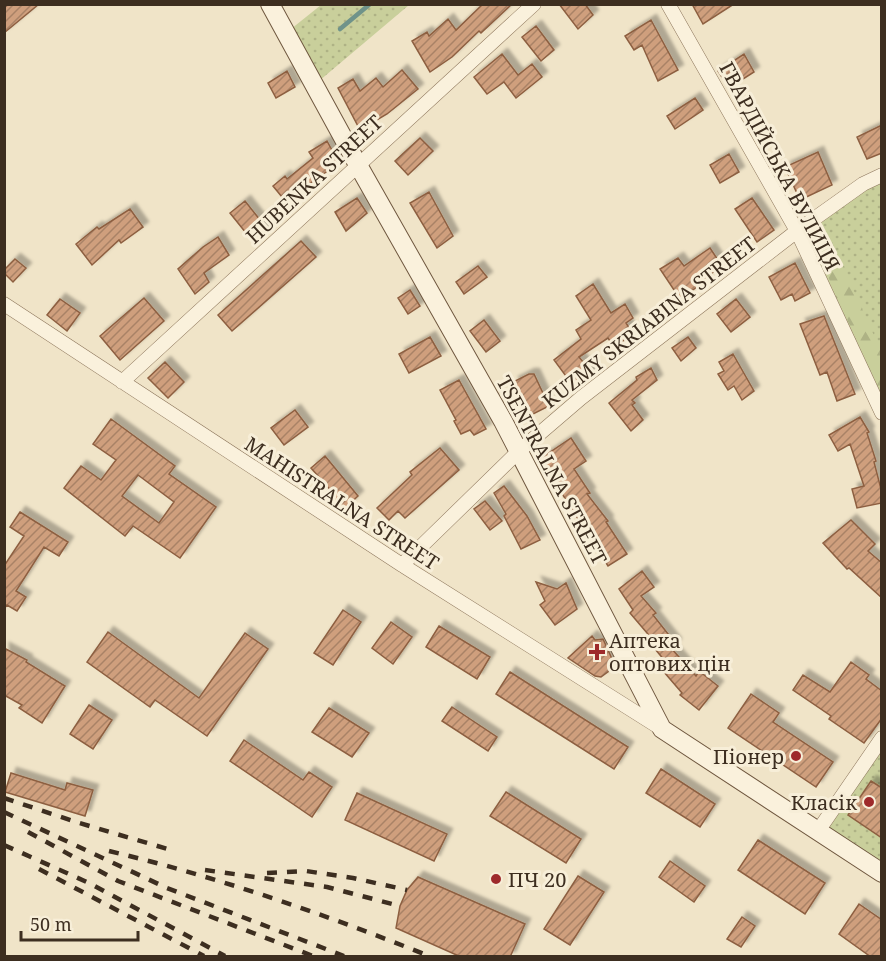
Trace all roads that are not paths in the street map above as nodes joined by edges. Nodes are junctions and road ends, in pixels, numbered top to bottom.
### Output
1 (270, 4) edge
2 (534, 4) edge
3 (668, 4) edge
4 (358, 165) junction
5 (882, 175) edge
6 (797, 231) junction
7 (4, 304) edge
8 (122, 382) junction
9 (882, 413) edge
10 (518, 452) junction
11 (402, 565) junction
12 (662, 729) junction
13 (882, 738) edge
14 (818, 831) junction
15 (882, 873) edge

1 - 4 main road, TSENTRALNA STREET
2 - 4 street, HUBENKA STREET
3 - 6 street, ГВАРДІЙСЬКА ВУЛИЦЯ
4 - 8 street, HUBENKA STREET
4 - 10 main road, TSENTRALNA STREET
5 - 6 street, KUZMY SKRIABINA STREET
6 - 9 street, ГВАРДІЙСЬКА ВУЛИЦЯ
6 - 10 street, KUZMY SKRIABINA STREET
7 - 8 street, MAHISTRALNA STREET
8 - 11 street, MAHISTRALNA STREET
10 - 11 street, KUZMY SKRIABINA STREET
10 - 12 main road, TSENTRALNA STREET
11 - 12 street, MAHISTRALNA STREET
12 - 14 main road, TSENTRALNA STREET
13 - 14 street
14 - 15 main road, TSENTRALNA STREET

